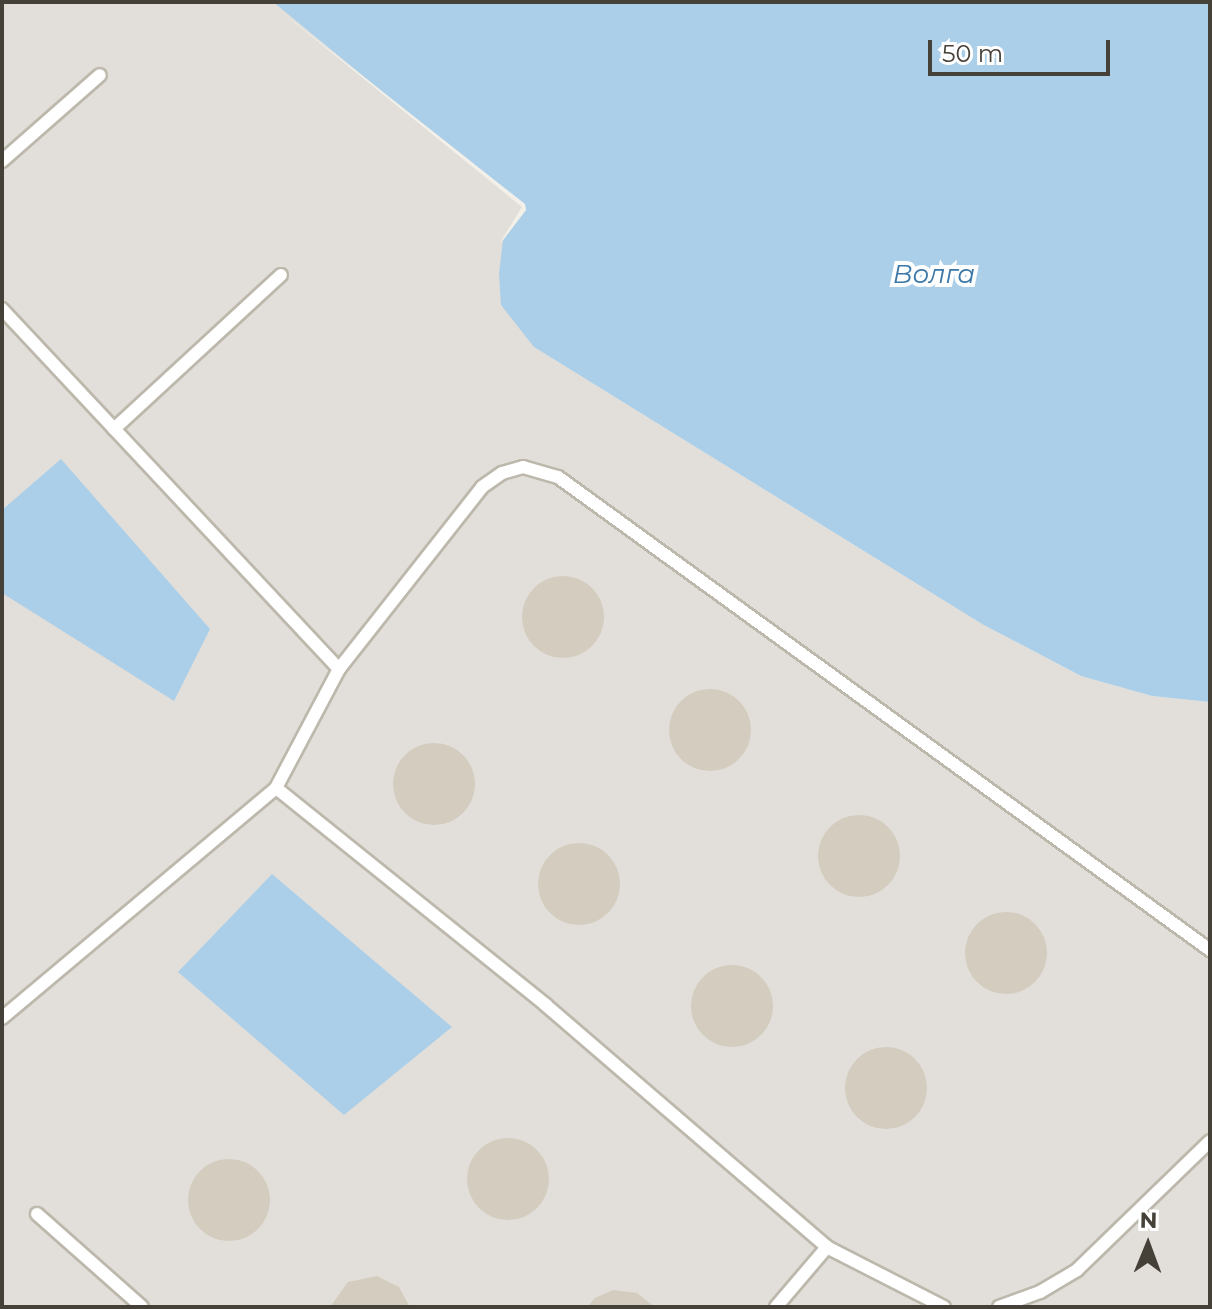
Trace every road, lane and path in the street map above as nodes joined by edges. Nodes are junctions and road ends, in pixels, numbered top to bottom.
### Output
1 (100, 75) dead end
2 (2, 161) edge
3 (281, 275) dead end
4 (2, 309) edge
5 (114, 429) junction
6 (339, 669) junction
7 (276, 788) junction
8 (1210, 950) edge
9 (2, 1018) edge
10 (1210, 1141) edge
11 (37, 1214) dead end
12 (827, 1247) junction
13 (142, 1307) edge
14 (776, 1307) edge
15 (944, 1307) edge
16 (999, 1307) edge

1 - 2 lane
3 - 5 lane
4 - 5 lane
5 - 6 lane
6 - 7 lane
6 - 8 lane
7 - 9 lane
7 - 12 lane
10 - 16 lane
11 - 13 lane
12 - 14 lane
12 - 15 lane

